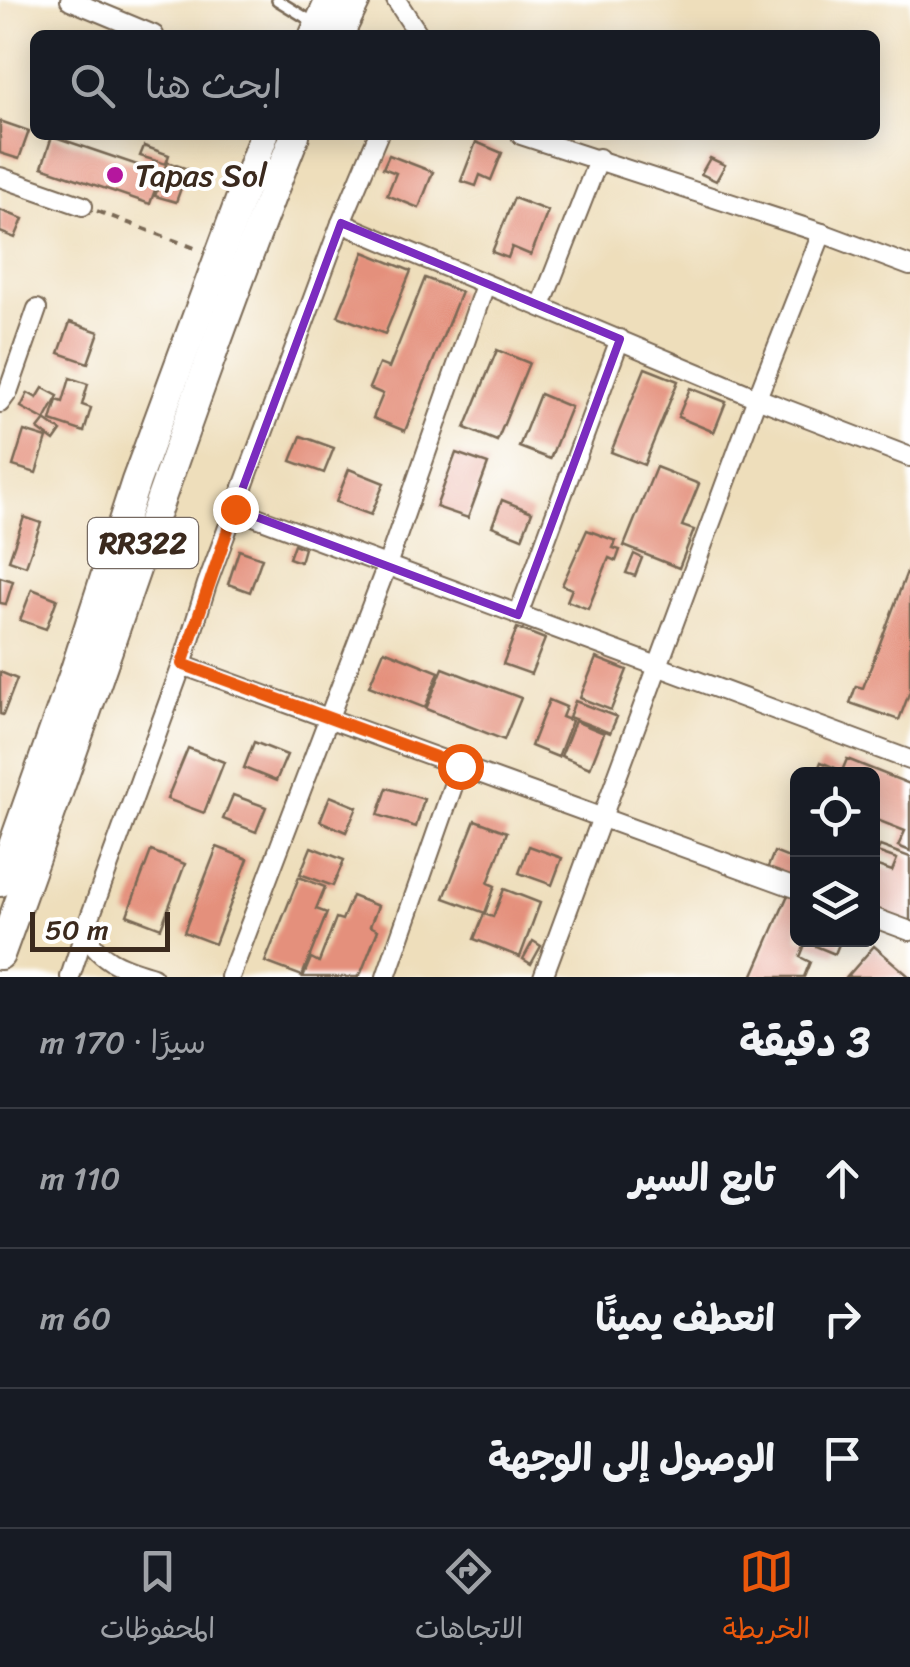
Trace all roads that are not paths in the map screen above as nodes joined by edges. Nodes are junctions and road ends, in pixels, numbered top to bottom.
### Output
1 (70, 0) edge
2 (277, 0) edge
3 (356, 0) edge
4 (396, 0) edge
5 (325, 24) edge
6 (142, 30) edge
7 (416, 30) edge
8 (262, 140) edge
9 (293, 140) edge
10 (376, 140) edge
11 (538, 140) edge
12 (598, 158) junction
13 (0, 177) edge
14 (83, 206) road end
15 (341, 223) junction
16 (822, 232) junction
17 (910, 266) edge
18 (485, 284) junction
19 (541, 306) junction
20 (38, 309) dead end
21 (620, 339) junction
22 (757, 398) junction
23 (0, 403) edge
24 (910, 457) edge
25 (235, 509) junction
26 (387, 565) junction
27 (518, 615) junction
28 (182, 664) junction
29 (660, 667) junction
30 (328, 717) junction
31 (910, 760) edge
32 (460, 766) junction
33 (602, 818) junction
34 (9, 828) edge
35 (0, 882) edge
36 (790, 886) edge
37 (880, 920) edge
38 (910, 930) edge
39 (85, 931) junction
40 (0, 955) edge
41 (70, 977) edge
42 (153, 977) edge
43 (230, 977) edge
44 (386, 977) edge
45 (542, 977) edge

1 - 6 street
2 - 5 lane
3 - 5 main road
4 - 7 street
8 - 34 main road, RR322
9 - 40 main road, RR322
10 - 15 street
11 - 12 street
12 - 16 street
12 - 19 street
13 - 14 street
15 - 18 street
15 - 25 street
16 - 17 street
16 - 22 street
18 - 19 street
18 - 26 street
19 - 21 street
20 - 23 street
21 - 22 street
21 - 27 street
22 - 24 street
22 - 29 street
25 - 26 street
25 - 28 street
26 - 27 street
26 - 30 street
27 - 29 street
28 - 30 street
28 - 39 street
29 - 31 street
29 - 33 street
30 - 32 street
30 - 43 street
32 - 33 street
32 - 44 street
33 - 36 street
33 - 45 street
34 - 35 main road, RR322
37 - 38 street
39 - 41 street
39 - 42 street

